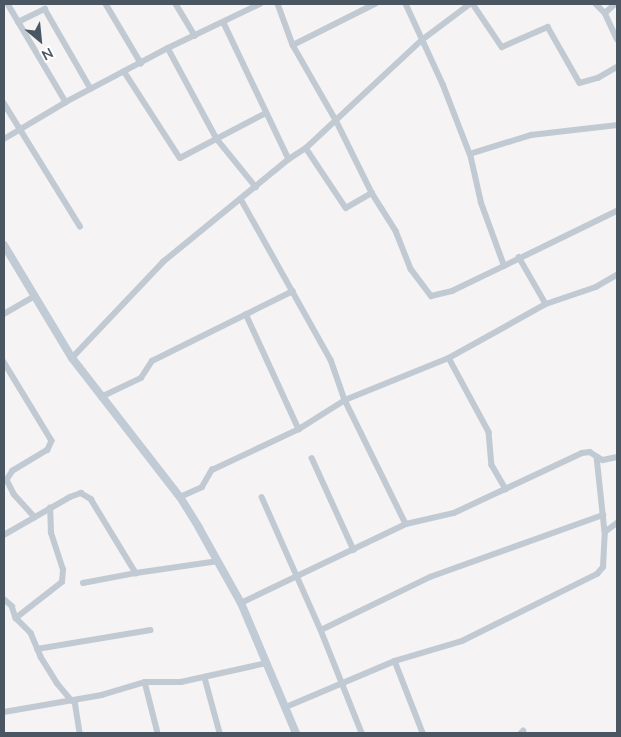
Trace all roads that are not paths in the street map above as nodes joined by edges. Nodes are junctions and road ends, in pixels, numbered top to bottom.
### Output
1 (8, 4) edge
2 (106, 4) edge
3 (176, 4) edge
4 (242, 4) edge
5 (260, 4) edge
6 (278, 4) edge
7 (375, 4) edge
8 (406, 4) edge
9 (471, 4) edge
10 (596, 4) edge
11 (615, 4) edge
12 (246, 11) junction
13 (605, 12) junction
14 (18, 22) junction
15 (224, 22) junction
16 (195, 36) junction
17 (617, 39) edge
18 (422, 40) junction
19 (293, 45) junction
20 (168, 48) junction
21 (141, 63) junction
22 (617, 67) edge
23 (124, 71) junction
24 (90, 89) junction
25 (66, 102) junction
26 (4, 103) edge
27 (266, 113) junction
28 (336, 120) junction
29 (617, 125) edge
30 (21, 129) junction
31 (217, 138) junction
32 (4, 139) edge
33 (306, 148) junction
34 (470, 154) junction
35 (288, 159) junction
36 (256, 187) junction
37 (372, 193) junction
38 (241, 199) junction
39 (617, 211) edge
40 (80, 226) dead end
41 (4, 245) edge
42 (519, 257) junction
43 (504, 266) junction
44 (617, 275) edge
45 (293, 291) junction
46 (34, 297) junction
47 (546, 304) junction
48 (4, 314) edge
49 (246, 314) junction
50 (72, 358) junction
51 (449, 358) junction
52 (4, 362) edge
53 (100, 397) junction
54 (345, 400) junction
55 (299, 429) junction
56 (597, 457) junction
57 (617, 457) edge
58 (312, 458) dead end
59 (506, 489) junction
60 (180, 497) junction
61 (262, 497) dead end
62 (50, 508) junction
63 (603, 515) junction
64 (34, 517) junction
65 (617, 523) edge
66 (406, 524) junction
67 (605, 532) junction
68 (4, 535) edge
69 (354, 550) junction
70 (218, 561) junction
71 (136, 573) junction
72 (298, 576) junction
73 (83, 583) dead end
74 (4, 598) edge
75 (241, 603) junction
76 (16, 618) junction
77 (150, 630) dead end
78 (321, 630) junction
79 (38, 649) junction
80 (395, 661) junction
81 (267, 663) junction
82 (205, 678) junction
83 (145, 682) junction
84 (341, 683) junction
85 (73, 701) junction
86 (286, 707) junction
87 (4, 712) edge
88 (80, 733) edge
89 (158, 733) edge
90 (220, 733) edge
91 (296, 733) edge
92 (362, 733) edge
93 (423, 733) edge

1 - 14 street
2 - 21 street
3 - 16 street
4 - 12 street
5 - 12 street
6 - 19 street
7 - 19 street
8 - 18 street
9 - 18 street
9 - 22 street
10 - 13 street
11 - 13 street
12 - 15 street
13 - 17 street
14 - 24 street
14 - 25 street
15 - 16 street
15 - 27 street
16 - 20 street
18 - 28 street
18 - 34 street
19 - 28 street
20 - 21 street
20 - 31 street
21 - 23 street
23 - 24 street
23 - 31 street
24 - 25 street
25 - 30 street
26 - 30 street
27 - 31 street
27 - 35 street
28 - 33 street
28 - 37 street
29 - 34 street
30 - 32 street
30 - 40 street
31 - 36 street
33 - 35 street
33 - 37 street
34 - 43 street
35 - 36 street
36 - 38 street
37 - 43 street
38 - 45 street
38 - 50 street
39 - 42 street
41 - 46 street
42 - 43 street
42 - 47 street
44 - 47 street
45 - 49 street
45 - 54 street
46 - 48 street
46 - 50 street
47 - 51 street
49 - 53 street
49 - 55 street
50 - 53 street
51 - 54 street
51 - 59 street
52 - 64 street
53 - 60 street
54 - 55 street
54 - 66 street
55 - 60 street
56 - 57 street
56 - 59 street
56 - 63 street
58 - 69 street
59 - 66 street
60 - 70 street
61 - 72 street
62 - 64 street
62 - 71 street
62 - 76 street
63 - 67 street
63 - 78 street
64 - 68 street
65 - 67 street
66 - 69 street
67 - 80 street
69 - 72 street
70 - 71 street
70 - 75 street
71 - 73 street
72 - 75 street
72 - 78 street
74 - 76 street
75 - 81 street
76 - 79 street
77 - 79 street
78 - 84 street
79 - 85 street
80 - 84 street
80 - 93 street
81 - 82 street
81 - 86 street
82 - 83 street
82 - 90 street
83 - 85 street
83 - 89 street
84 - 86 street
84 - 92 street
85 - 87 street
85 - 88 street
86 - 91 street

